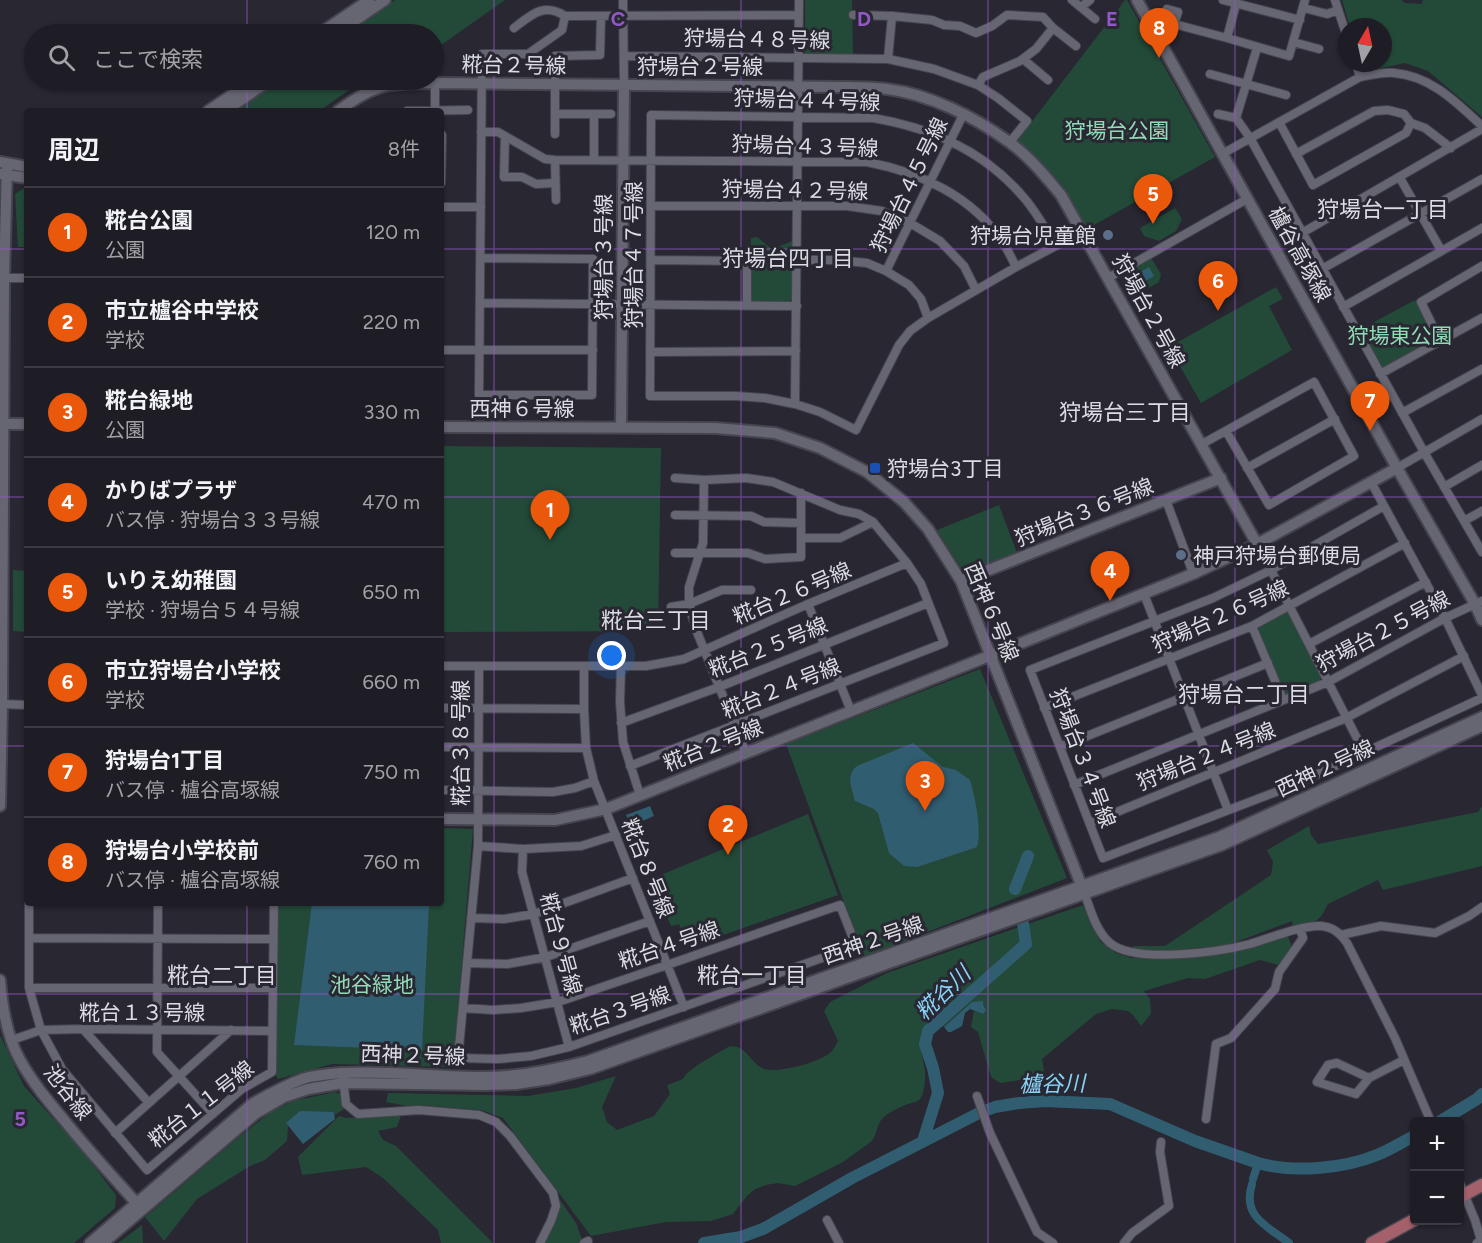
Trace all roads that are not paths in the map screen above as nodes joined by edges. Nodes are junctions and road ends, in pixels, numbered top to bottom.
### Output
1 (369, 0) edge
2 (385, 0) edge
3 (623, 0) edge
4 (799, 0) edge
5 (1072, 0) edge
6 (1090, 0) edge
7 (1137, 0) edge
8 (1223, 0) edge
9 (1335, 0) edge
10 (1236, 4) junction
11 (1305, 4) edge
12 (1081, 7) junction
13 (1167, 9) dead end
14 (1338, 10) junction
15 (601, 15) junction
16 (624, 15) junction
17 (799, 15) junction
18 (853, 15) dead end
19 (565, 16) junction
20 (892, 16) junction
21 (1341, 18) edge
22 (1095, 19) dead end
23 (1300, 20) junction
24 (334, 24) edge
25 (350, 24) edge
26 (514, 28) dead end
27 (1053, 28) junction
28 (1227, 38) junction
29 (1293, 42) junction
30 (1076, 46) dead end
31 (1257, 48) junction
32 (1319, 49) dead end
33 (624, 56) junction
34 (798, 57) junction
35 (888, 59) junction
36 (1023, 59) junction
37 (1359, 72) edge
38 (1210, 74) dead end
39 (1360, 77) junction
40 (1048, 80) dead end
41 (444, 83) edge
42 (482, 84) junction
43 (1246, 84) junction
44 (555, 85) junction
45 (624, 85) junction
46 (798, 86) junction
47 (978, 86) junction
48 (239, 90) edge
49 (255, 90) edge
50 (374, 90) edge
51 (435, 90) edge
52 (1286, 95) dead end
53 (212, 108) edge
54 (229, 108) edge
55 (342, 108) edge
56 (435, 108) edge
57 (444, 110) edge
58 (468, 110) dead end
59 (555, 114) junction
60 (594, 114) junction
61 (611, 114) dead end
62 (1218, 114) dead end
63 (651, 115) joint
64 (963, 115) junction
65 (798, 117) junction
66 (1236, 118) junction
67 (1279, 122) junction
68 (1411, 123) junction
69 (1482, 128) edge
70 (481, 132) junction
71 (555, 134) dead end
72 (505, 136) junction
73 (1250, 138) junction
74 (951, 141) junction
75 (1010, 142) junction
76 (1450, 148) junction
77 (1222, 154) junction
78 (1296, 154) junction
79 (555, 160) junction
80 (594, 160) junction
81 (623, 160) junction
82 (651, 161) junction
83 (798, 162) junction
84 (3, 163) edge
85 (24, 166) edge
86 (3, 175) edge
87 (24, 178) edge
88 (1401, 178) junction
89 (1482, 179) edge
90 (931, 182) junction
91 (555, 183) junction
92 (1247, 199) junction
93 (556, 200) dead end
94 (651, 206) junction
95 (444, 207) edge
96 (481, 207) junction
97 (798, 207) junction
98 (1421, 213) junction
99 (910, 223) junction
100 (1482, 228) edge
101 (1082, 232) junction
102 (1302, 233) junction
103 (1056, 246) junction
104 (1441, 250) junction
105 (481, 258) junction
106 (651, 260) junction
107 (797, 260) junction
108 (1482, 266) edge
109 (1016, 267) junction
110 (1322, 269) junction
111 (886, 271) junction
112 (4, 278) junction
113 (24, 278) edge
114 (1108, 278) junction
115 (976, 290) junction
116 (480, 303) junction
117 (593, 304) junction
118 (622, 305) junction
119 (650, 305) junction
120 (747, 306) junction
121 (796, 306) junction
122 (1343, 307) junction
123 (928, 318) junction
124 (1481, 320) edge
125 (1440, 341) junction
126 (444, 350) edge
127 (480, 350) junction
128 (592, 350) junction
129 (796, 351) junction
130 (650, 352) junction
131 (1482, 369) edge
132 (1380, 374) junction
133 (795, 404) junction
134 (1402, 413) junction
135 (1335, 419) junction
136 (1482, 419) edge
137 (2, 424) edge
138 (24, 424) edge
139 (444, 427) edge
140 (621, 428) junction
141 (1226, 431) junction
142 (1202, 444) junction
143 (1424, 452) junction
144 (1482, 465) edge
145 (1247, 468) junction
146 (1396, 468) junction
147 (675, 478) dead end
148 (1221, 478) junction
149 (704, 480) junction
150 (1371, 482) junction
151 (1444, 487) junction
152 (801, 494) junction
153 (1166, 500) junction
154 (1384, 506) junction
155 (1482, 511) edge
156 (675, 515) dead end
157 (703, 516) junction
158 (1464, 521) junction
159 (801, 522) junction
160 (873, 522) junction
161 (801, 538) junction
162 (1405, 543) junction
163 (1257, 544) junction
164 (1482, 552) edge
165 (675, 553) dead end
166 (699, 553) junction
167 (908, 563) junction
168 (1271, 570) junction
169 (1193, 573) junction
170 (961, 581) junction
171 (1426, 582) junction
172 (751, 590) dead end
173 (1144, 594) junction
174 (928, 603) junction
175 (1479, 603) edge
176 (688, 604) junction
177 (808, 604) junction
178 (1290, 606) junction
179 (671, 607) dead end
180 (1445, 618) junction
181 (1482, 620) edge
182 (1154, 621) junction
183 (1252, 626) junction
184 (825, 644) junction
185 (1309, 644) junction
186 (705, 650) junction
187 (990, 656) junction
188 (1464, 656) junction
189 (1169, 659) junction
190 (1268, 663) junction
191 (444, 666) edge
192 (585, 666) junction
193 (621, 666) junction
194 (479, 667) junction
195 (1328, 682) junction
196 (840, 683) junction
197 (719, 687) junction
198 (1482, 697) edge
199 (1184, 698) junction
200 (1283, 700) junction
201 (2, 704) junction
202 (24, 705) edge
203 (444, 708) edge
204 (478, 708) junction
205 (1044, 708) junction
206 (584, 709) junction
207 (851, 711) junction
208 (1482, 717) edge
209 (1347, 718) junction
210 (621, 723) junction
211 (735, 726) junction
212 (1482, 726) edge
213 (1198, 735) junction
214 (444, 747) edge
215 (1060, 747) junction
216 (478, 748) junction
217 (586, 748) junction
218 (1364, 752) junction
219 (746, 753) junction
220 (630, 766) junction
221 (1213, 773) junction
222 (594, 781) junction
223 (1074, 784) junction
224 (444, 790) edge
225 (478, 791) junction
226 (639, 795) junction
227 (0, 806) edge
228 (606, 809) junction
229 (1228, 810) junction
230 (444, 819) edge
231 (478, 819) junction
232 (1090, 823) junction
233 (616, 835) junction
234 (478, 846) junction
235 (523, 849) junction
236 (633, 878) junction
237 (1083, 891) junction
238 (29, 906) edge
239 (158, 906) edge
240 (274, 906) edge
241 (1482, 907) edge
242 (534, 914) junction
243 (471, 918) junction
244 (650, 921) junction
245 (1300, 929) junction
246 (1341, 935) junction
247 (158, 937) junction
248 (29, 938) junction
249 (273, 939) junction
250 (856, 946) joint
251 (546, 957) junction
252 (467, 963) junction
253 (668, 965) junction
254 (0, 980) edge
255 (158, 987) junction
256 (30, 988) junction
257 (273, 988) junction
258 (558, 1002) junction
259 (684, 1007) junction
260 (463, 1008) junction
261 (83, 1029) junction
262 (41, 1030) junction
263 (158, 1030) junction
264 (231, 1030) junction
265 (272, 1030) junction
266 (12, 1040) junction
267 (569, 1047) junction
268 (458, 1058) joint
269 (1404, 1060) junction
270 (180, 1076) junction
271 (343, 1078) junction
272 (1369, 1078) junction
273 (977, 1096) dead end
274 (149, 1103) junction
275 (213, 1114) junction
276 (1430, 1117) edge
277 (1206, 1119) dead end
278 (115, 1133) junction
279 (1161, 1142) dead end
280 (1482, 1185) edge
281 (1464, 1191) edge
282 (1464, 1198) edge
283 (139, 1206) junction
284 (827, 1220) dead end
285 (1410, 1222) edge
286 (1482, 1240) edge
287 (90, 1243) edge
288 (103, 1243) edge
289 (540, 1243) edge
290 (839, 1243) edge
291 (1053, 1243) edge
292 (1124, 1243) edge
293 (1371, 1243) edge
294 (1477, 1243) edge

1 - 24 street
2 - 25 street
3 - 16 street
4 - 17 street
5 - 12 street
6 - 12 street
7 - 77 street, 櫨谷高塚線
8 - 10 street
9 - 14 street
10 - 23 street
10 - 28 street
11 - 14 street
11 - 23 street
12 - 22 street
13 - 28 street
14 - 21 street
15 - 16 street
15 - 19 street
15 - 44 street
16 - 17 street
16 - 33 street
17 - 34 street
18 - 20 street
19 - 26 street
19 - 42 street
20 - 27 street
20 - 35 street
23 - 29 street
27 - 30 street
27 - 36 street
28 - 31 street
29 - 31 street
29 - 32 street
31 - 43 street
33 - 34 street, 狩場台４８号線
33 - 45 street
34 - 35 street, 狩場台４８号線
34 - 46 street
35 - 47 street, 狩場台４８号線
36 - 40 street
36 - 47 street
37 - 39 street
38 - 43 street
39 - 67 street
39 - 69 street
41 - 42 street, 糀台２号線
42 - 44 street, 糀台２号線
42 - 70 street
43 - 52 street
43 - 66 street
44 - 45 street, 糀台２号線
44 - 59 street
45 - 46 street, 狩場台２号線
45 - 81 street, 狩場台３号線
46 - 64 street, 狩場台２号線
46 - 65 street
47 - 75 street, 狩場台４８号線
48 - 53 street
49 - 54 street
50 - 55 street, 糀台２号線
51 - 56 street
57 - 58 street
59 - 60 street
59 - 71 street
60 - 61 street
60 - 80 street
62 - 66 street
63 - 65 street, 狩場台４４号線
63 - 82 street, 狩場台４７号線
64 - 74 street, 狩場台４５号線
64 - 75 street, 狩場台２号線
65 - 74 street, 狩場台４４号線
65 - 83 street
66 - 73 street
67 - 73 street
67 - 78 street
68 - 76 street
68 - 78 street
68 - 78 street
69 - 76 street
70 - 72 street
70 - 96 street
72 - 79 street
72 - 91 street
73 - 77 street
73 - 102 street
74 - 90 street, 狩場台４５号線
74 - 103 street, 狩場台４４号線
75 - 101 street, 狩場台２号線
76 - 88 street
77 - 92 street, 櫨谷高塚線
79 - 80 street, 狩場台４３号線
79 - 91 street
80 - 81 street, 狩場台４３号線
81 - 82 street, 狩場台４３号線
81 - 118 street, 狩場台３号線
82 - 83 street, 狩場台４３号線
82 - 94 street, 狩場台４７号線
83 - 90 street, 狩場台４３号線
83 - 97 street
84 - 85 street
84 - 86 street
86 - 87 street
86 - 112 street
88 - 98 street
88 - 102 street
89 - 98 street
90 - 99 street, 狩場台４５号線
90 - 109 street, 狩場台４３号線
91 - 93 street
92 - 114 street
92 - 146 street, 櫨谷高塚線
94 - 97 street, 狩場台４２号線
94 - 106 street, 狩場台４７号線
95 - 96 street
96 - 105 street
97 - 99 street, 狩場台４２号線
97 - 107 street
98 - 104 street
98 - 110 street
99 - 111 street, 狩場台４５号線
99 - 115 street, 狩場台４２号線
100 - 104 street
101 - 103 street
101 - 114 street, 狩場台２号線
102 - 110 street
103 - 109 street
104 - 122 street
105 - 116 street
105 - 117 street
106 - 119 street, 狩場台４７号線
106 - 120 street
107 - 111 street
107 - 121 street
108 - 125 street
109 - 115 street
110 - 122 street
111 - 123 street
112 - 113 street
112 - 137 street
114 - 142 street, 狩場台２号線
115 - 123 street
116 - 117 street
116 - 127 street
117 - 118 street
117 - 128 street
118 - 119 street
118 - 140 street, 狩場台３号線
119 - 120 street
119 - 130 street, 狩場台４７号線
120 - 121 street
121 - 129 street
122 - 132 street
123 - 133 street
124 - 125 street
125 - 132 street
126 - 127 street
127 - 128 street
127 - 128 street
129 - 130 street
129 - 133 street
130 - 133 street, 狩場台４７号線
131 - 134 street
132 - 134 street
134 - 143 street
135 - 141 street
135 - 145 street
135 - 145 street
136 - 143 street
137 - 138 street
137 - 201 street
139 - 140 street, 西神６号線
140 - 170 street, 西神６号線
141 - 142 street
141 - 145 street
142 - 148 street, 狩場台２号線
143 - 146 street
143 - 151 street
144 - 151 street
146 - 150 street, 糀台２号線
146 - 175 street, 櫨谷高塚線
147 - 149 street
148 - 153 street, 狩場台３６号線
148 - 163 street, 狩場台２号線
149 - 152 street
149 - 157 street
150 - 154 street
150 - 163 street, 糀台２号線
151 - 158 street
152 - 159 street
152 - 160 street
153 - 169 street
153 - 170 street, 狩場台３６号線
154 - 162 street
154 - 168 street
155 - 158 street
156 - 157 street
157 - 159 street
157 - 166 street
158 - 164 street
159 - 161 street
160 - 161 street
160 - 167 street
161 - 166 street
162 - 171 street
162 - 178 street, 狩場台２６号線
163 - 169 street, 糀台２号線
165 - 166 street
166 - 176 street
167 - 174 street
167 - 177 street, 糀台２６号線
168 - 178 street
168 - 182 street
169 - 173 street, 糀台２号線
170 - 187 street, 西神６号線
171 - 180 street
171 - 185 street
172 - 176 street
173 - 182 street
173 - 187 street, 糀台２号線
174 - 184 street, 糀台２５号線
174 - 196 street, 糀台２４号線
175 - 180 street, 狩場台２５号線
175 - 181 street, 櫨谷高塚線
176 - 179 street
176 - 186 street
177 - 184 street
177 - 186 street, 糀台２６号線
178 - 183 street, 狩場台２６号線
178 - 185 street
180 - 188 street
180 - 195 street, 狩場台２５号線
182 - 189 street
182 - 205 street, 狩場台３４号線
183 - 189 street, 狩場台２６号線
183 - 190 street
184 - 196 street
184 - 197 street, 糀台２５号線
185 - 195 street
186 - 193 street, 糀台２６号線
186 - 197 street
187 - 207 street, 糀台２号線
187 - 237 street, 西神６号線
188 - 198 street
188 - 209 street, 狩場台２４号線
189 - 199 street
189 - 205 street, 狩場台２６号線
190 - 199 street
190 - 200 street
191 - 194 street, 糀台２６号線
192 - 193 street, 糀台２６号線
192 - 194 street, 糀台２６号線
192 - 206 street, 糀台８号線
193 - 210 street
194 - 204 street, 糀台３８号線
195 - 200 street, 狩場台２５号線
195 - 209 street
196 - 207 street
196 - 211 street, 糀台２４号線
197 - 210 street, 糀台２５号線
197 - 211 street
198 - 218 street
199 - 213 street
199 - 215 street
200 - 213 street, 狩場台２５号線
201 - 202 street
201 - 227 street
203 - 204 street
204 - 206 street
204 - 216 street, 糀台３８号線
205 - 215 street, 狩場台３４号線
206 - 217 street, 糀台８号線
207 - 219 street, 糀台２号線
208 - 237 street, 西神２号線
209 - 218 street
209 - 221 street, 狩場台２４号線
210 - 220 street
211 - 219 street
211 - 220 street, 糀台２４号線
212 - 237 street, 西神２号線
213 - 221 street
213 - 223 street, 狩場台２５号線
214 - 216 street
215 - 223 street, 狩場台３４号線
216 - 217 street
216 - 225 street, 糀台３８号線
217 - 222 street, 糀台８号線
218 - 229 street
219 - 226 street, 糀台２号線
220 - 226 street
221 - 229 street
221 - 232 street, 狩場台２４号線
222 - 225 street
222 - 228 street, 糀台８号線
223 - 232 street, 狩場台３４号線
224 - 225 street
225 - 231 street, 糀台３８号線
226 - 228 street, 糀台２号線
228 - 231 street, 糀台２号線
228 - 233 street, 糀台８号線
229 - 232 street, 狩場台３４号線
230 - 231 street, 糀台２号線
231 - 234 street, 糀台３８号線
233 - 235 street
233 - 236 street, 糀台８号線
234 - 235 street
234 - 243 street, 糀台３８号線
235 - 242 street, 糀台９号線
236 - 242 street
236 - 244 street, 糀台８号線
237 - 245 street
237 - 271 street, 西神２号線
238 - 248 street, 糀台１１号線
239 - 247 street
240 - 249 street, 糀台１１号線
241 - 246 street
242 - 243 street
242 - 251 street, 糀台９号線
243 - 252 street, 糀台３８号線
244 - 251 street
244 - 253 street, 糀台８号線
245 - 246 street
245 - 277 street
246 - 269 street
247 - 248 street
247 - 249 street
247 - 255 street
248 - 256 street, 糀台１１号線
249 - 257 street, 糀台１１号線
250 - 253 street, 糀台４号線
250 - 259 street, 糀台３号線
251 - 252 street
251 - 258 street, 糀台９号線
252 - 260 street, 糀台３８号線
253 - 258 street, 糀台４号線
253 - 259 street, 糀台８号線
254 - 266 street, 池谷線
255 - 256 street
255 - 257 street
255 - 263 street
256 - 262 street, 糀台１１号線
257 - 265 street, 糀台１１号線
258 - 260 street, 糀台４号線
258 - 267 street, 糀台９号線
259 - 267 street, 糀台３号線
260 - 268 street, 糀台３８号線
261 - 262 street, 糀台１３号線
261 - 263 street, 糀台１３号線
261 - 274 street
262 - 266 street, 糀台１３号線
262 - 278 street, 糀台１１号線
263 - 264 street, 糀台１３号線
263 - 270 street
264 - 265 street, 糀台１３号線
264 - 270 street
265 - 275 street, 糀台１１号線
266 - 283 street, 池谷線
267 - 268 street, 糀台３号線
269 - 272 street
269 - 276 street
270 - 274 street
270 - 275 street
271 - 283 street, 西神２号線
271 - 289 street
272 - 272 street
273 - 291 street
274 - 278 street
275 - 278 street, 糀台１１号線
279 - 292 street
280 - 281 main road
282 - 286 street
283 - 287 street, 西神２号線
283 - 288 street, 西神２号線
284 - 290 street
285 - 293 main road
286 - 294 street

